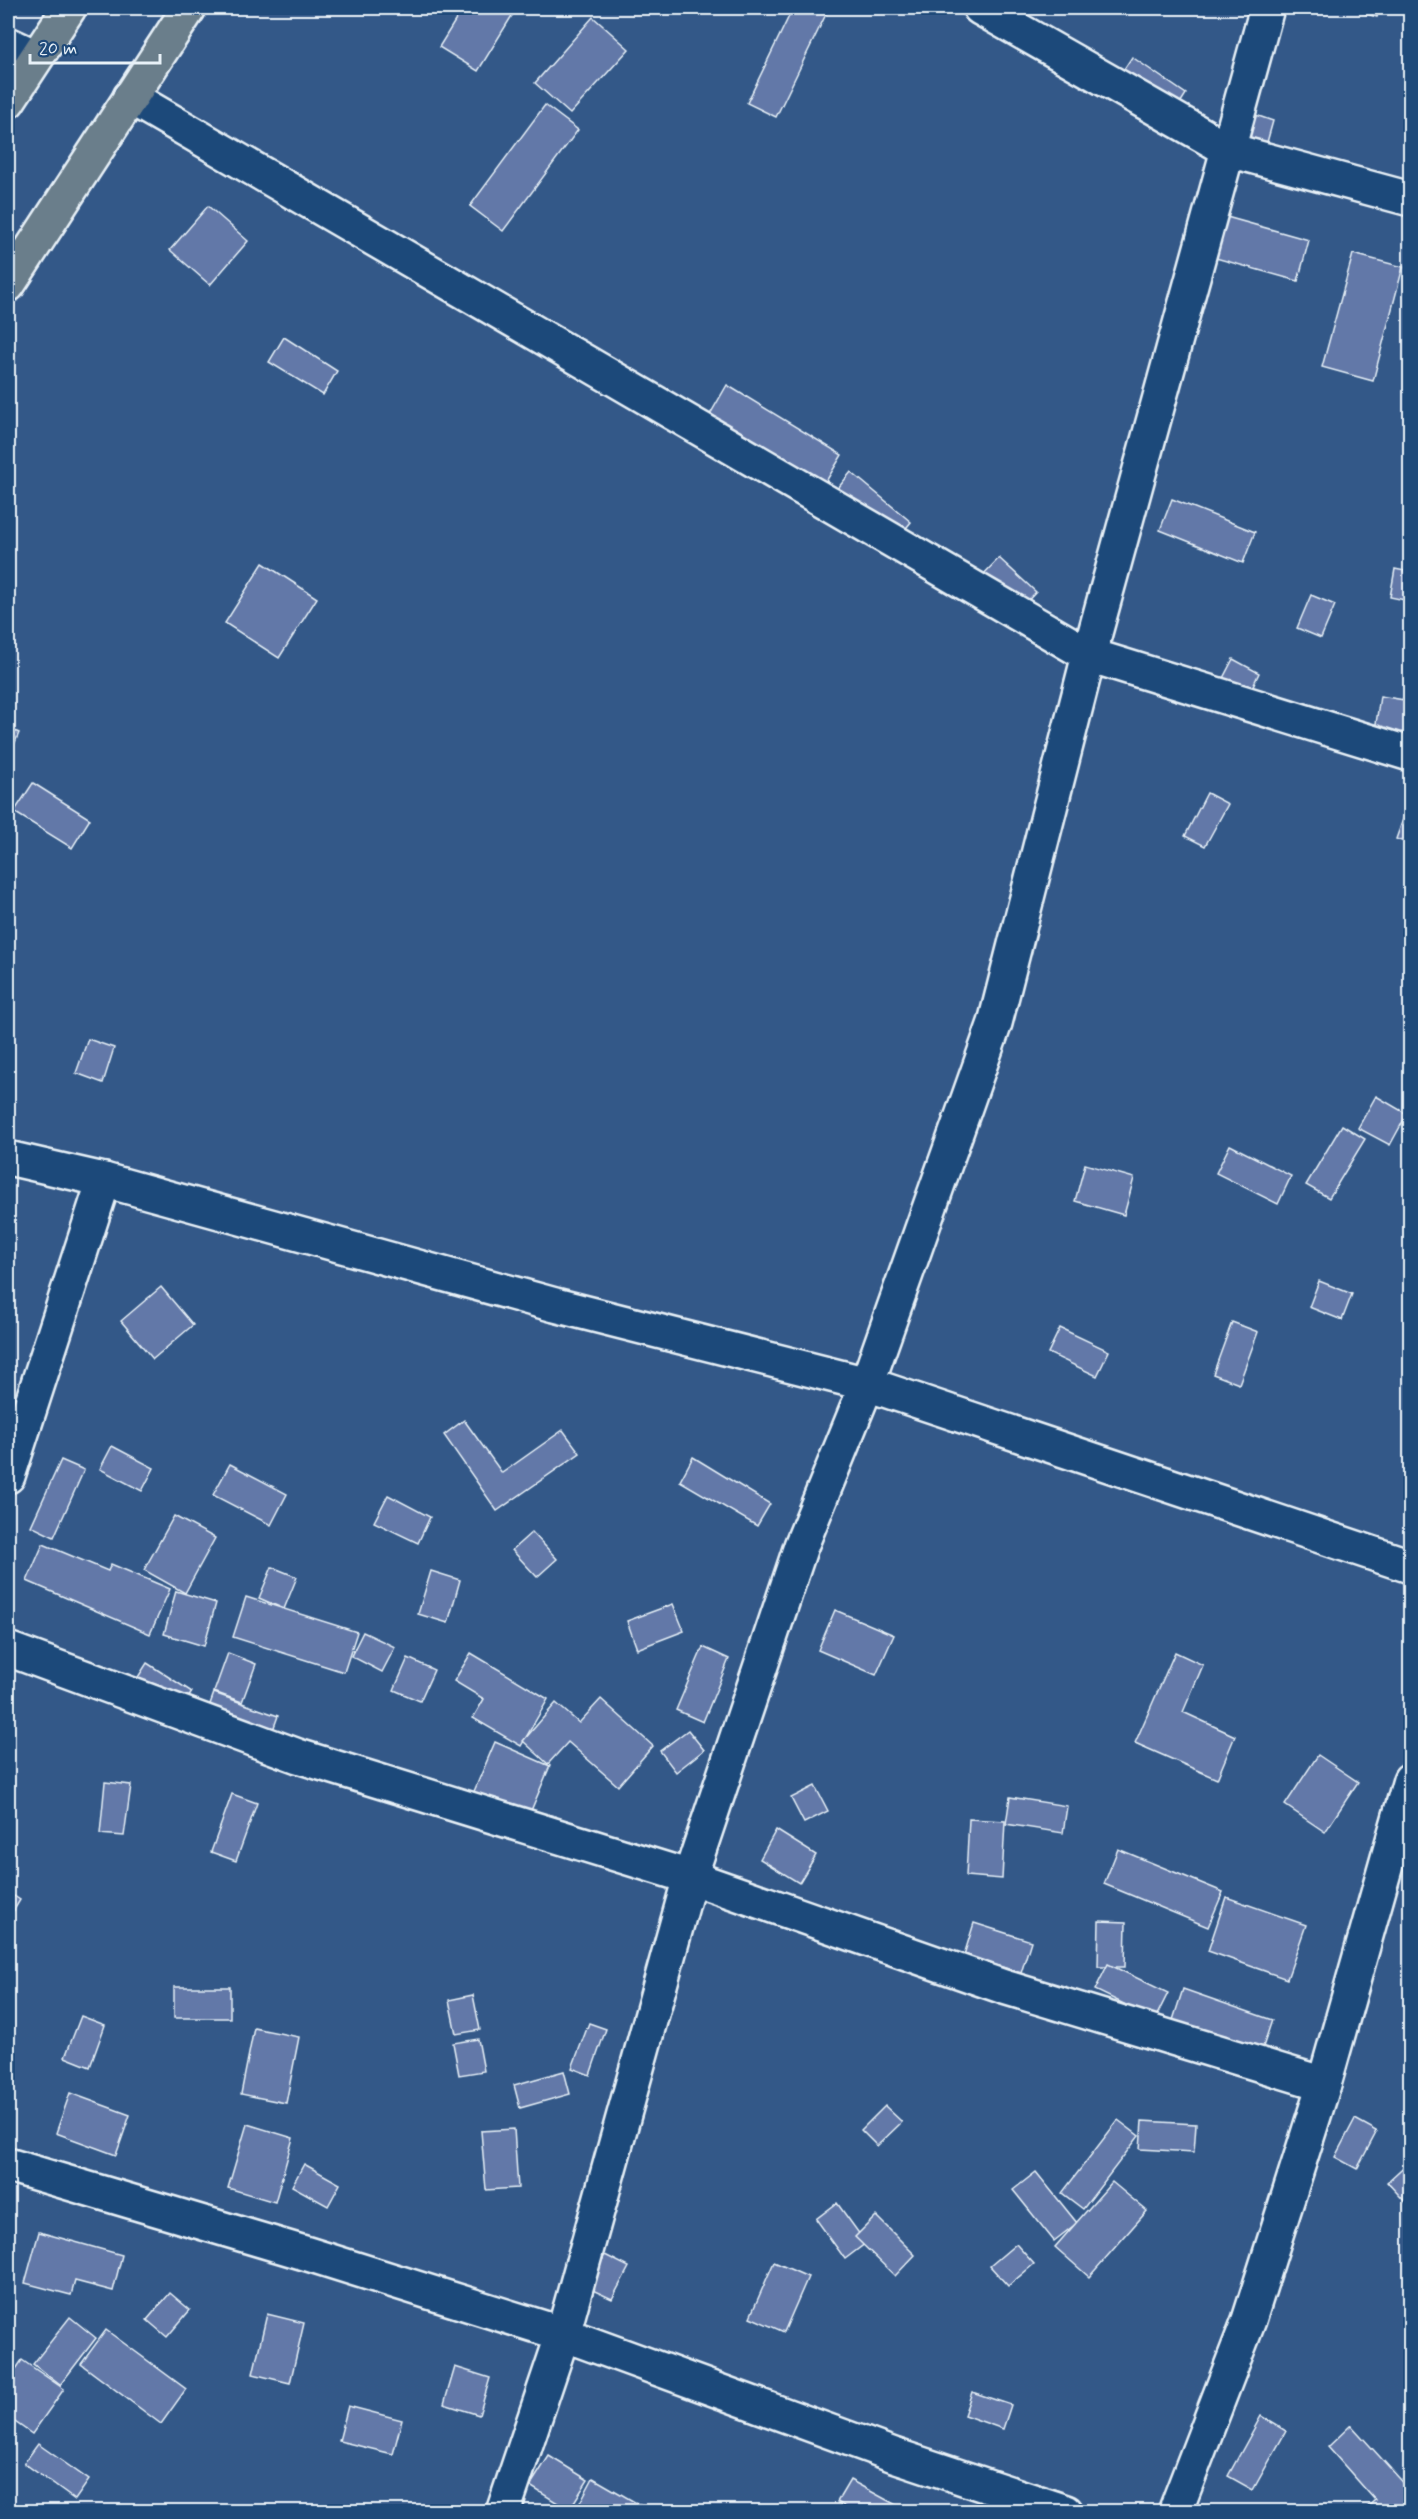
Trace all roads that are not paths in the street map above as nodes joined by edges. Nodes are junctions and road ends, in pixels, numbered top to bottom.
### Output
1 (69, 8) edge
2 (189, 8) edge
3 (980, 8) edge
4 (1267, 8) edge
5 (22, 50) edge
6 (130, 97) junction
7 (8, 101) edge
8 (1229, 150) junction
9 (1410, 199) edge
10 (8, 285) edge
11 (1089, 655) junction
12 (1410, 754) edge
13 (8, 1158) edge
14 (104, 1180) junction
15 (867, 1384) junction
16 (8, 1476) edge
17 (1410, 1566) edge
18 (8, 1650) edge
19 (1410, 1780) edge
20 (690, 1877) junction
21 (1324, 2084) junction
22 (8, 2165) edge
23 (563, 2334) junction
24 (503, 2511) edge
25 (1066, 2511) edge
26 (1175, 2511) edge

1 - 5 highway
2 - 6 highway
3 - 8 street
4 - 8 street
5 - 7 highway
6 - 10 highway
6 - 11 street
8 - 9 street
8 - 11 street
11 - 12 street
11 - 15 street
13 - 14 street
14 - 15 street
14 - 16 street
15 - 17 street
15 - 20 street
18 - 20 street
19 - 21 street
20 - 21 street
20 - 23 street
21 - 26 street
22 - 23 street
23 - 24 street
23 - 25 street

